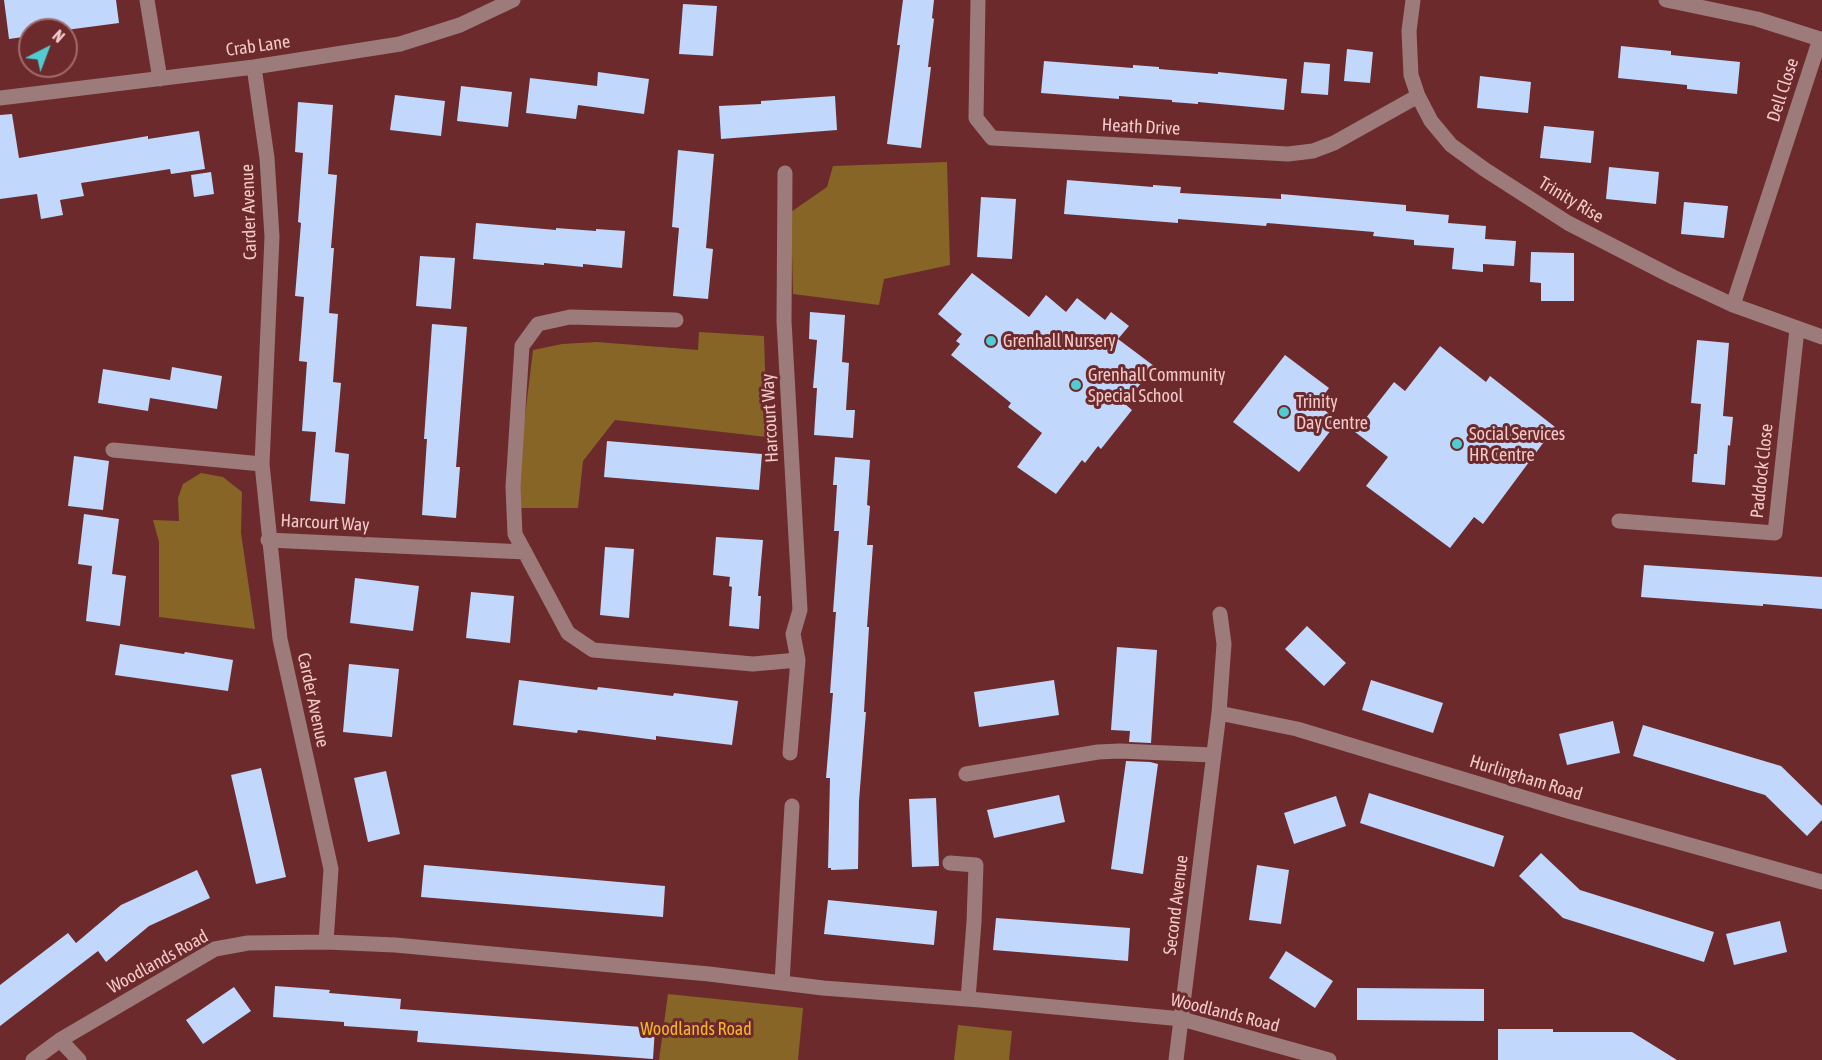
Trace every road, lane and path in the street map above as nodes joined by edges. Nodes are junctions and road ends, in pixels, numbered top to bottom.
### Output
1 (147, 0) edge
2 (513, 0) edge
3 (978, 0) edge
4 (1413, 0) edge
5 (1666, 0) edge
6 (254, 67) junction
7 (160, 79) junction
8 (1418, 96) junction
9 (0, 98) edge
10 (785, 172) dead end
11 (1733, 304) junction
12 (676, 320) dead end
13 (1797, 329) junction
14 (1822, 337) edge
15 (112, 450) dead end
16 (261, 464) junction
17 (1619, 522) dead end
18 (268, 540) junction
19 (525, 552) junction
20 (1221, 614) dead end
21 (798, 660) junction
22 (1219, 713) junction
23 (790, 753) dead end
24 (1213, 755) junction
25 (966, 774) dead end
26 (792, 806) dead end
27 (950, 863) dead end
28 (1822, 882) edge
29 (326, 942) junction
30 (782, 983) junction
31 (968, 999) junction
32 (1182, 1019) junction
33 (60, 1041) junction
34 (33, 1060) edge
35 (79, 1060) edge
36 (1176, 1060) edge
37 (1329, 1060) edge

1 - 7 street
2 - 6 street, Crab Lane
3 - 8 street, Heath Drive
4 - 8 street, Trinity Rise
5 - 11 street, Dell Close
6 - 7 street, Crab Lane
6 - 16 street, Carder Avenue
7 - 9 street, Crab Lane
8 - 11 street, Trinity Rise
10 - 21 street, Harcourt Way
11 - 13 street, Trinity Rise
12 - 19 street
13 - 14 street, Trinity Rise
13 - 17 street, Paddock Close
15 - 16 street
16 - 18 street, Carder Avenue
18 - 19 street, Harcourt Way
18 - 29 street, Carder Avenue
19 - 21 street
20 - 22 street, Second Avenue
21 - 23 street, Harcourt Way
22 - 24 street, Second Avenue
22 - 28 street, Hurlingham Road
24 - 25 street
24 - 32 street, Second Avenue
26 - 30 street
27 - 31 street
29 - 30 street, Woodlands Road
29 - 33 street, Woodlands Road
30 - 31 street, Woodlands Road
31 - 32 street, Woodlands Road
32 - 36 street, Second Avenue
32 - 37 street, Woodlands Road
33 - 34 street, Woodlands Road
33 - 35 street

